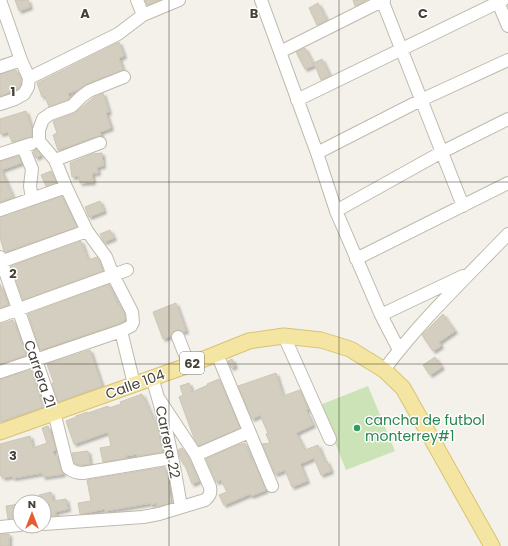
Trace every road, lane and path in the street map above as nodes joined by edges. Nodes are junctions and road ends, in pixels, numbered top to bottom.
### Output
1 (0, 0) edge
2 (137, 0) edge
3 (179, 0) edge
4 (261, 0) edge
5 (383, 0) edge
6 (500, 1) edge
7 (143, 15) junction
8 (4, 23) edge
9 (508, 26) edge
10 (402, 49) junction
11 (280, 52) junction
12 (21, 60) junction
13 (508, 60) edge
14 (0, 67) edge
15 (124, 77) dead end
16 (29, 78) junction
17 (297, 100) junction
18 (421, 100) junction
19 (0, 104) edge
20 (508, 118) edge
21 (39, 141) junction
22 (100, 144) dead end
23 (23, 147) junction
24 (442, 152) junction
25 (317, 153) junction
26 (0, 154) edge
27 (55, 160) junction
28 (508, 183) edge
29 (66, 188) junction
30 (32, 199) junction
31 (463, 206) junction
32 (0, 210) edge
33 (336, 211) junction
34 (87, 231) junction
35 (508, 234) edge
36 (356, 259) junction
37 (0, 260) edge
38 (126, 270) dead end
39 (469, 273) junction
40 (113, 275) junction
41 (18, 310) junction
42 (0, 316) edge
43 (381, 316) junction
44 (121, 331) junction
45 (284, 336) junction
46 (178, 337) dead end
47 (399, 350) junction
48 (217, 354) junction
49 (36, 360) junction
50 (188, 365) junction
51 (384, 370) junction
52 (0, 372) edge
53 (152, 378) junction
54 (134, 384) junction
55 (159, 400) junction
56 (54, 412) junction
57 (0, 432) edge
58 (249, 432) junction
59 (330, 439) dead end
60 (196, 455) junction
61 (172, 458) junction
62 (272, 486) dead end
63 (181, 507) junction
64 (52, 523) edge
65 (12, 526) edge
66 (0, 527) edge
67 (492, 546) edge

1 - 8 street
2 - 7 street
3 - 7 street
4 - 11 street
5 - 10 street
5 - 11 street
6 - 9 street
6 - 10 street
7 - 16 street
8 - 12 street
10 - 17 street
10 - 18 street
11 - 17 street
12 - 14 street
12 - 16 street
13 - 18 street
15 - 21 street
16 - 19 street
17 - 25 street
18 - 24 street
18 - 25 street
20 - 24 street
21 - 23 street
21 - 27 street
22 - 27 street
23 - 26 street
23 - 30 street
24 - 31 street
24 - 33 street
25 - 33 street
27 - 29 street
28 - 31 street
29 - 30 street
29 - 34 street
30 - 32 street
31 - 36 street
33 - 36 street
34 - 37 street
34 - 40 street
35 - 39 street
36 - 43 street
37 - 41 street, Carrera 21
38 - 40 street
39 - 43 street
39 - 47 street
40 - 41 street
40 - 44 street
41 - 42 street
41 - 49 street, Carrera 21
43 - 47 street
44 - 49 street
44 - 54 street
45 - 48 main road, Calle 104 / 62
45 - 51 main road, Calle 104 / 62
45 - 59 street
46 - 50 street
47 - 51 street
48 - 50 main road, Calle 104 / 62
48 - 58 street
49 - 52 street
49 - 56 street, Carrera 21
50 - 53 main road, Calle 104 / 62
51 - 67 main road, 62
53 - 54 main road, Calle 104 / 62
53 - 55 street, Carrera 22
54 - 56 main road, Calle 104 / 62
55 - 60 street
55 - 61 street, Carrera 22
56 - 57 main road, Calle 104 / 62
56 - 61 street, Carrera 21
58 - 60 street
58 - 62 street
60 - 63 street
61 - 63 street, Carrera 22
63 - 64 street
65 - 66 street

